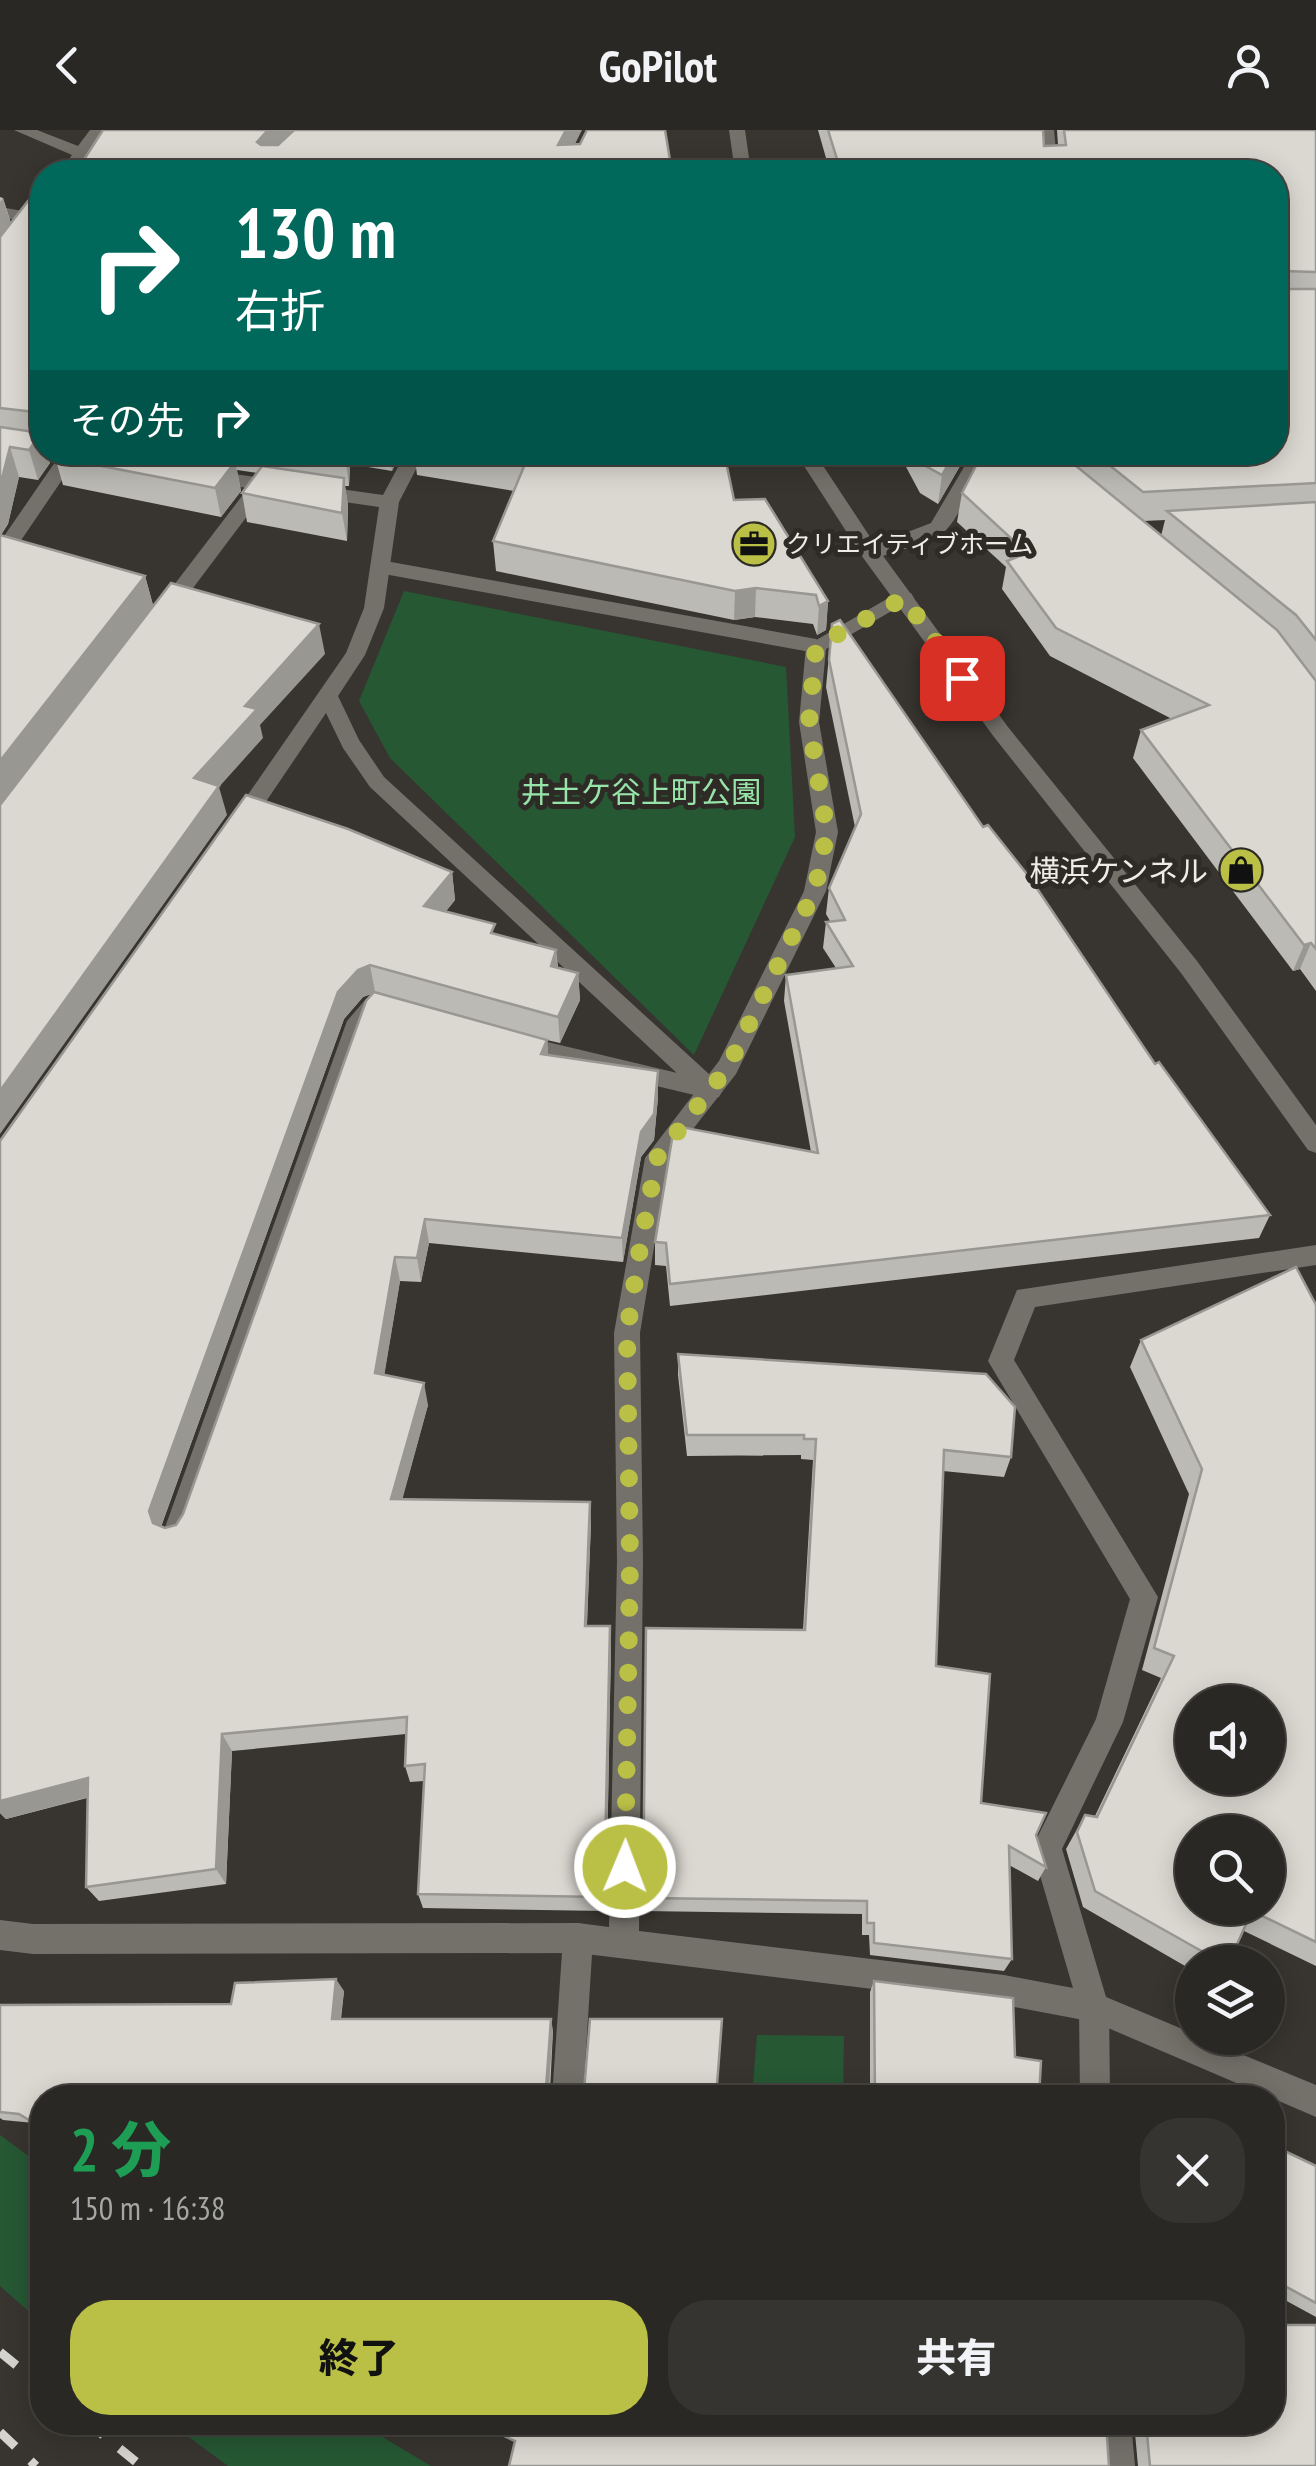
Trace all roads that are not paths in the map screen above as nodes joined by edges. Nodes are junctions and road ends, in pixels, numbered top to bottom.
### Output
1 (22, 130) edge
2 (98, 130) edge
3 (737, 130) edge
4 (1046, 130) edge
5 (82, 153) junction
6 (77, 160) edge
7 (742, 160) edge
8 (1049, 160) edge
9 (0, 212) edge
10 (30, 218) edge
11 (62, 465) edge
12 (409, 465) edge
13 (813, 465) edge
14 (974, 465) edge
15 (185, 472) edge
16 (262, 484) junction
17 (388, 502) junction
18 (871, 554) junction
19 (0, 556) edge
20 (380, 567) junction
21 (904, 598) junction
22 (155, 623) edge
23 (816, 646) junction
24 (328, 697) junction
25 (226, 840) edge
26 (412, 1016) edge
27 (489, 1036) edge
28 (711, 1090) junction
29 (1316, 1143) edge
30 (1316, 1255) edge
31 (176, 1533) edge
32 (0, 1936) edge
33 (578, 1938) junction
34 (624, 1944) junction
35 (1094, 2007) junction
36 (568, 2085) edge
37 (1095, 2085) edge
38 (1276, 2085) edge
39 (1285, 2089) edge
40 (1316, 2102) edge
41 (1115, 2435) edge
42 (1118, 2466) edge

1 - 5 street
2 - 5 street
3 - 7 street
4 - 8 street
5 - 6 street
9 - 10 street
11 - 19 street
12 - 17 street
13 - 18 street
14 - 18 street
15 - 16 street
16 - 17 street
16 - 22 street
17 - 20 street
18 - 21 street
20 - 23 street
20 - 24 street
21 - 23 street
21 - 29 street
23 - 28 street
24 - 25 street
24 - 28 street
26 - 31 street
27 - 28 street
28 - 34 street
30 - 35 street
32 - 33 street
33 - 34 street
33 - 36 street
34 - 35 street
35 - 37 street
35 - 38 street
39 - 40 street
41 - 42 street

